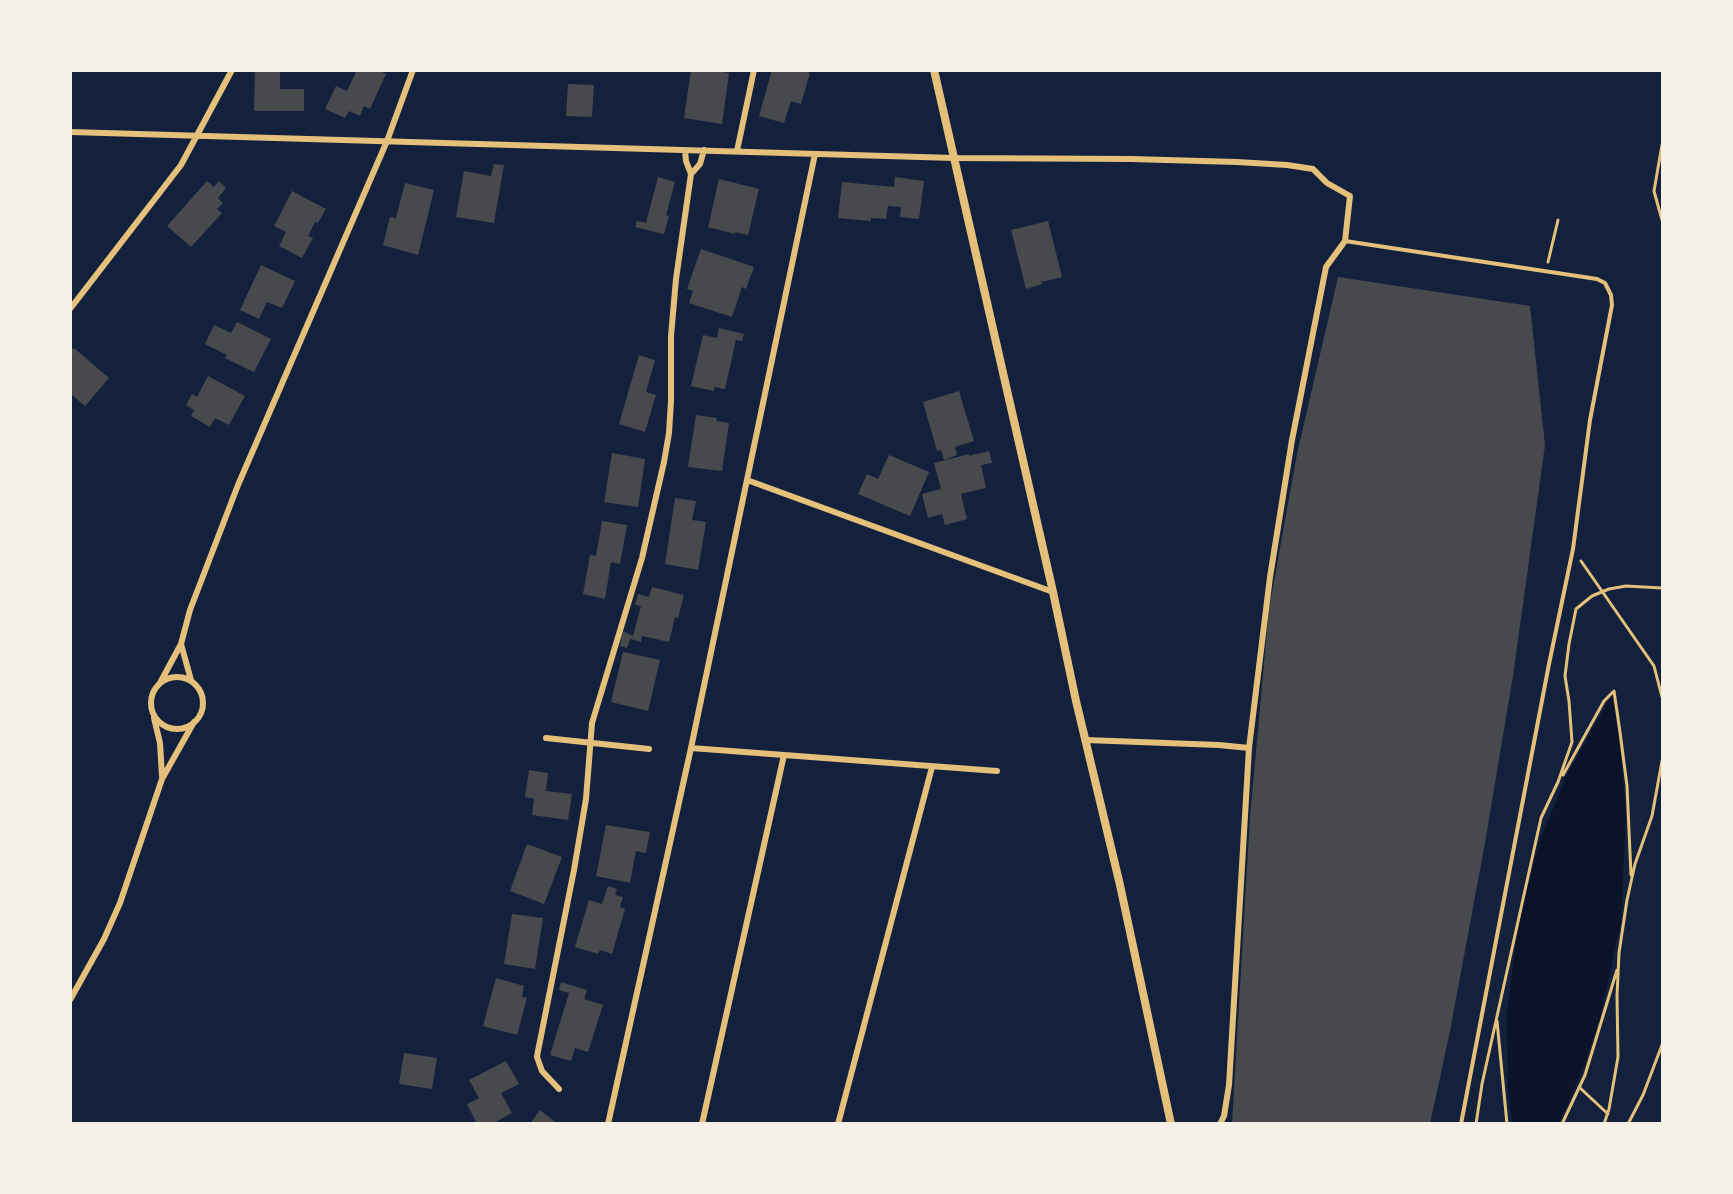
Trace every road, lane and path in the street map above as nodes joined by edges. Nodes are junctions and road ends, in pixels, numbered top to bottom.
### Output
1 (232, 70) edge
2 (413, 70) edge
3 (754, 70) edge
4 (934, 70) edge
5 (70, 132) edge
6 (198, 135) junction
7 (387, 141) junction
8 (1662, 145) edge
9 (684, 150) junction
10 (704, 150) junction
11 (737, 151) junction
12 (815, 154) junction
13 (954, 158) junction
14 (691, 174) junction
15 (1558, 220) dead end
16 (1662, 220) edge
17 (1345, 241) junction
18 (1546, 271) junction
19 (70, 309) edge
20 (747, 480) junction
21 (1573, 549) junction
22 (1662, 588) edge
23 (1053, 592) junction
24 (1602, 592) junction
25 (181, 644) junction
26 (191, 680) junction
27 (160, 683) junction
28 (1662, 696) edge
29 (153, 712) junction
30 (194, 722) junction
31 (546, 738) dead end
32 (1086, 740) junction
33 (590, 743) junction
34 (691, 748) junction
35 (1249, 748) junction
36 (649, 749) dead end
37 (784, 755) junction
38 (1662, 761) edge
39 (932, 766) junction
40 (997, 771) dead end
41 (162, 779) junction
42 (1557, 784) junction
43 (1631, 880) junction
44 (1618, 965) junction
45 (70, 1000) edge
46 (1497, 1016) junction
47 (1662, 1045) edge
48 (1579, 1087) junction
49 (559, 1089) dead end
50 (1608, 1114) junction
51 (608, 1124) edge
52 (702, 1124) edge
53 (838, 1124) edge
54 (1171, 1124) edge
55 (1220, 1124) edge
56 (1461, 1124) edge
57 (1476, 1124) edge
58 (1507, 1124) edge
59 (1562, 1124) edge
60 (1604, 1124) edge
61 (1629, 1124) edge

1 - 6 street
2 - 7 street
3 - 11 street
4 - 13 street
5 - 6 street
6 - 7 street
6 - 19 street
7 - 9 street
7 - 25 street
8 - 16 path
9 - 10 street
9 - 14 street
10 - 11 street
10 - 14 street
11 - 12 street
12 - 13 street
12 - 20 street
13 - 17 street
13 - 23 street
14 - 33 street
15 - 18 path
17 - 18 lane
17 - 35 street
18 - 21 lane
20 - 23 street
20 - 34 street
21 - 24 path
21 - 56 lane
22 - 24 path
23 - 32 street
24 - 28 path
24 - 42 path
25 - 26 street
25 - 27 street
26 - 27 street
26 - 30 street
27 - 29 street
29 - 30 street
29 - 41 street
30 - 41 street
31 - 33 street
32 - 35 street
32 - 54 street
33 - 36 street
33 - 49 street
34 - 37 street
34 - 51 street
35 - 55 street
37 - 39 street
37 - 52 street
38 - 43 path
39 - 40 street
39 - 53 street
41 - 45 street
42 - 43 path
42 - 46 path
43 - 44 path
44 - 48 path
44 - 50 path
46 - 57 path
46 - 58 path
47 - 61 path
48 - 50 path
48 - 59 path
50 - 60 path

